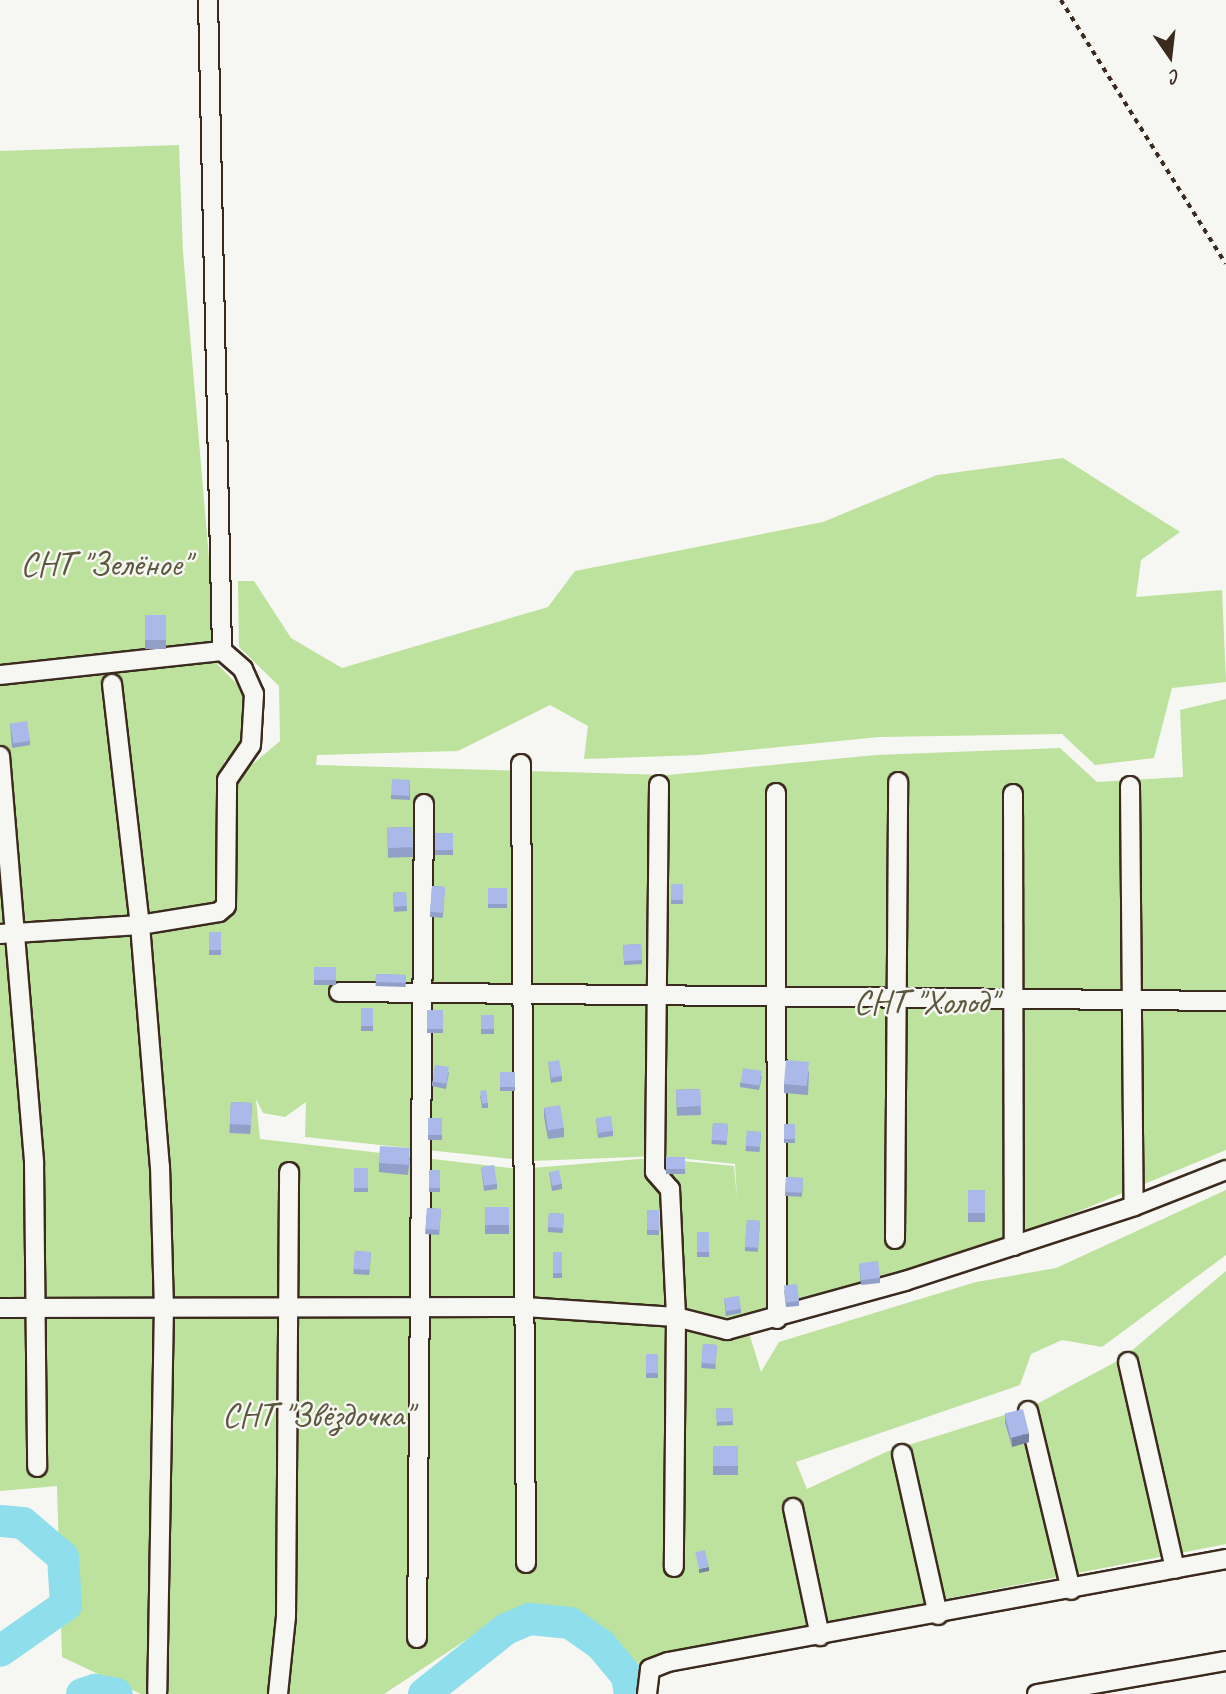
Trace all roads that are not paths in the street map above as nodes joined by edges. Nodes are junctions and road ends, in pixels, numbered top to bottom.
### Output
1 (208, 0) edge
2 (222, 651) junction
3 (0, 675) edge
4 (112, 684) dead end
5 (0, 756) edge
6 (521, 764) dead end
7 (898, 782) dead end
8 (659, 786) dead end
9 (1130, 786) dead end
10 (776, 793) dead end
11 (1013, 794) dead end
12 (424, 804) dead end
13 (140, 925) junction
14 (9, 933) edge
15 (339, 992) dead end
16 (425, 993) junction
17 (522, 994) junction
18 (660, 997) junction
19 (778, 998) junction
20 (894, 999) junction
21 (1129, 1001) junction
22 (1226, 1001) edge
23 (1012, 1002) junction
24 (1226, 1170) edge
25 (289, 1172) dead end
26 (1134, 1206) junction
27 (895, 1238) dead end
28 (1014, 1245) junction
29 (164, 1305) junction
30 (418, 1307) junction
31 (525, 1307) junction
32 (0, 1308) edge
33 (35, 1308) junction
34 (288, 1308) junction
35 (676, 1317) junction
36 (777, 1319) junction
37 (1128, 1362) dead end
38 (1028, 1411) dead end
39 (902, 1454) dead end
40 (37, 1467) dead end
41 (793, 1508) dead end
42 (1226, 1559) edge
43 (526, 1563) dead end
44 (674, 1567) dead end
45 (1175, 1569) junction
46 (1071, 1590) junction
47 (938, 1615) junction
48 (820, 1636) junction
49 (417, 1638) dead end
50 (1226, 1661) edge
51 (157, 1692) dead end
52 (278, 1694) edge
53 (647, 1694) edge
54 (1037, 1694) edge

1 - 2 street
2 - 3 street
2 - 13 street
4 - 13 street
5 - 14 street
6 - 17 street
7 - 20 street
8 - 18 street
9 - 21 street
10 - 19 street
11 - 23 street
12 - 16 street
13 - 14 street
13 - 29 street
14 - 33 street
15 - 16 street
16 - 17 street
16 - 30 street
17 - 18 street
17 - 31 street
18 - 19 street
18 - 35 street
19 - 20 street
19 - 36 street
20 - 23 street
20 - 27 street
21 - 22 street
21 - 23 street
21 - 26 street
23 - 28 street
24 - 26 street
25 - 34 street
26 - 28 street
28 - 36 street
29 - 33 street
29 - 34 street
29 - 51 street
30 - 31 street
30 - 34 street
30 - 49 street
31 - 35 street
31 - 43 street
32 - 33 street
33 - 40 street
34 - 52 street
35 - 36 street
35 - 44 street
37 - 45 street
38 - 46 street
39 - 47 street
41 - 48 street
42 - 45 street
45 - 46 street
46 - 47 street
47 - 48 street
48 - 53 street
50 - 54 street

